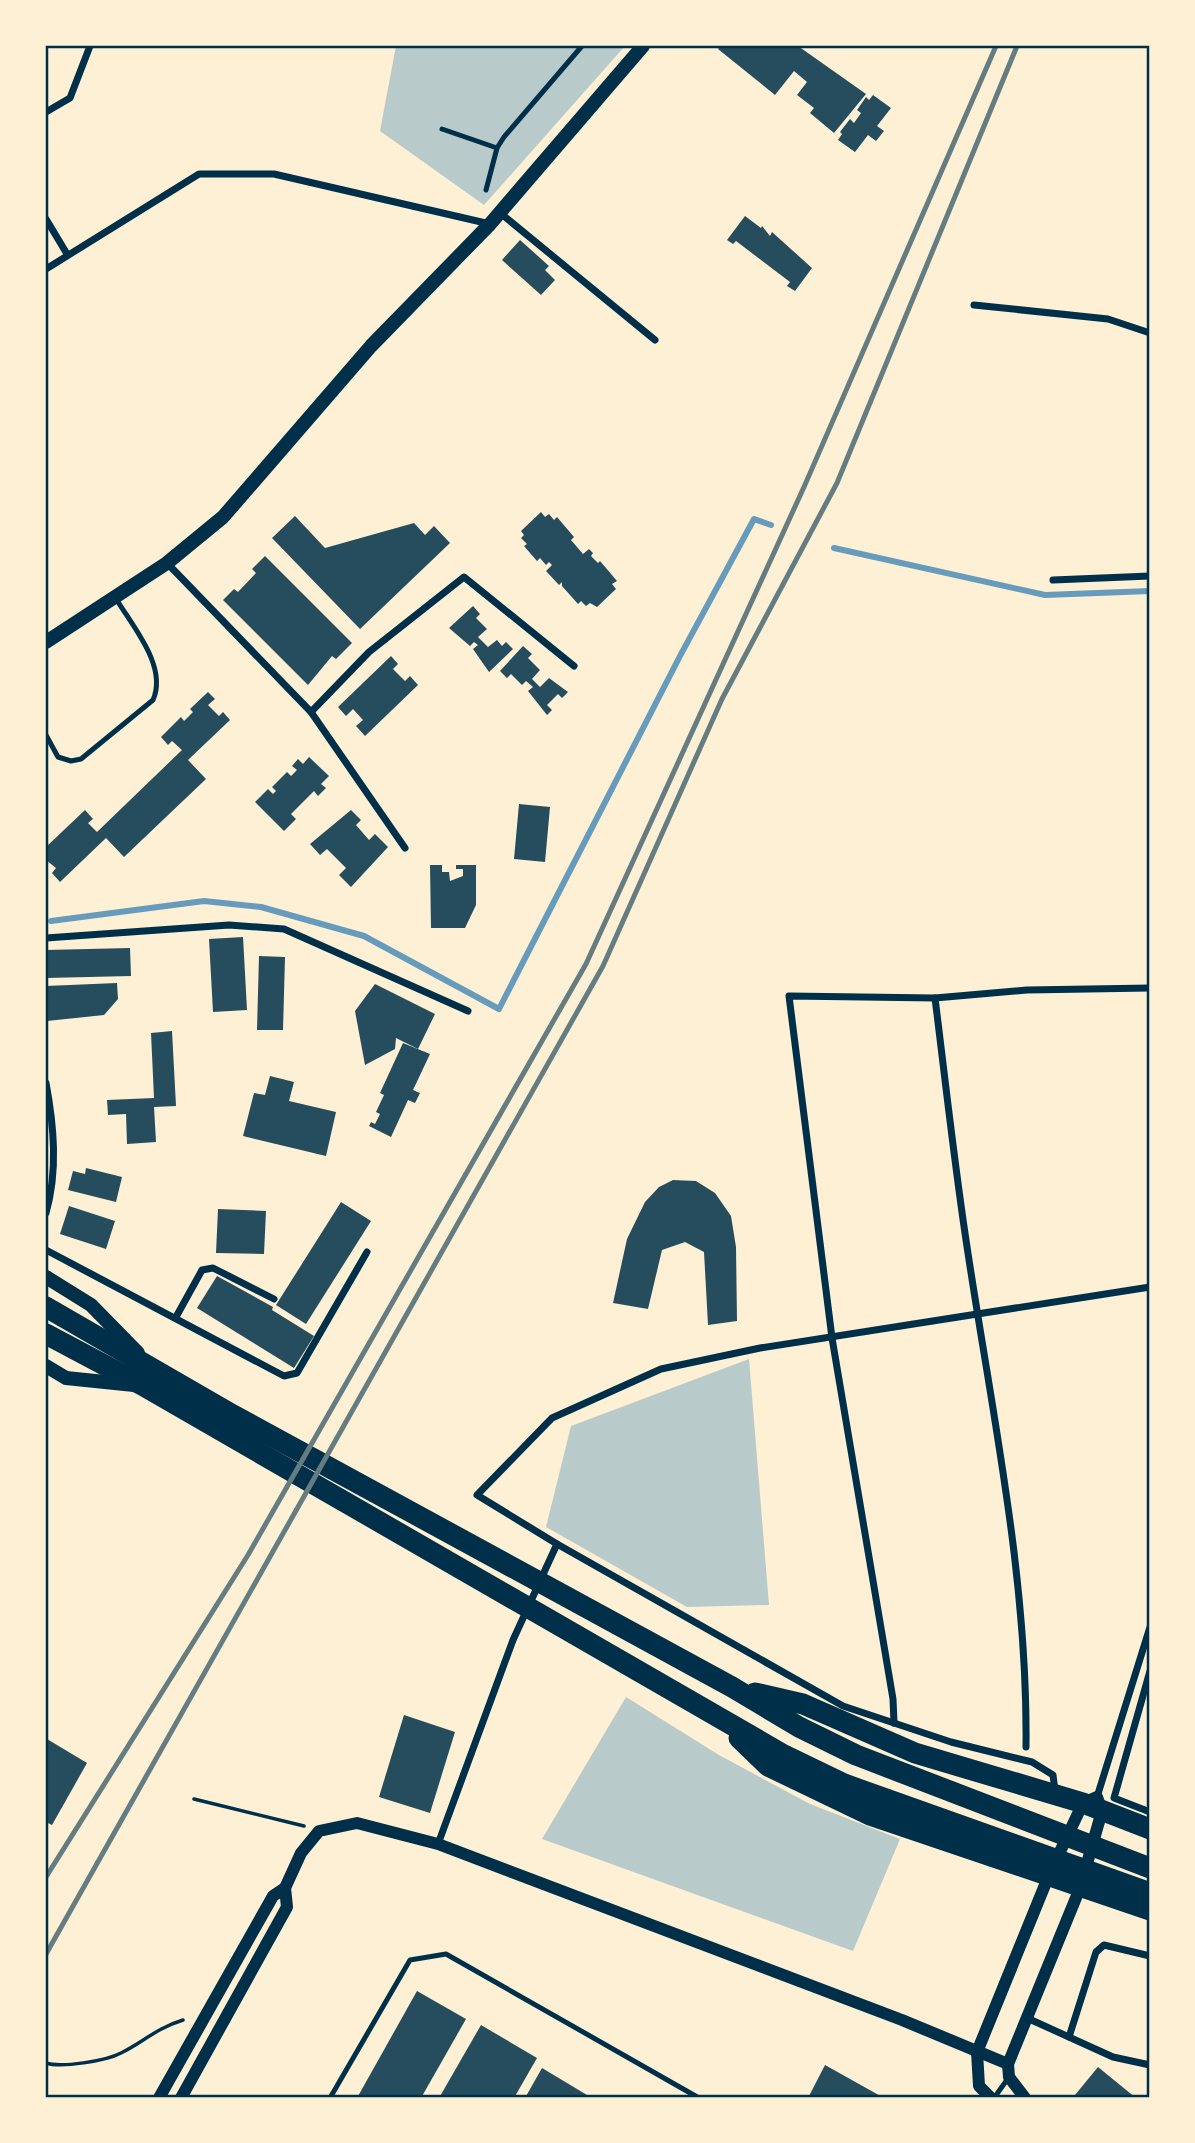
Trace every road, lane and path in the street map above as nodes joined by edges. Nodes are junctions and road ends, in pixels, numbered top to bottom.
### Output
1 (90, 46) edge
2 (582, 46) edge
3 (643, 46) edge
4 (46, 112) edge
5 (442, 129) dead end
6 (497, 148) junction
7 (486, 190) dead end
8 (495, 218) junction
9 (46, 219) edge
10 (67, 254) junction
11 (46, 269) edge
12 (974, 305) dead end
13 (1150, 333) edge
14 (655, 341) dead end
15 (167, 563) junction
16 (1150, 576) edge
17 (1053, 580) dead end
18 (116, 597) junction
19 (46, 642) edge
20 (574, 666) dead end
21 (311, 712) junction
22 (46, 735) edge
23 (405, 848) dead end
24 (46, 938) edge
25 (1150, 988) edge
26 (935, 998) junction
27 (468, 1012) dead end
28 (46, 1083) edge
29 (46, 1213) edge
30 (46, 1250) edge
31 (367, 1252) dead end
32 (46, 1277) edge
33 (1150, 1287) edge
34 (274, 1299) dead end
35 (46, 1307) edge
36 (979, 1314) junction
37 (176, 1317) junction
38 (46, 1334) edge
39 (832, 1338) junction
40 (46, 1366) edge
41 (147, 1376) junction
42 (226, 1423) junction
43 (557, 1545) junction
44 (1150, 1627) edge
45 (1146, 1646) edge
46 (1150, 1671) edge
47 (732, 1687) junction
48 (713, 1712) junction
49 (894, 1723) junction
50 (1026, 1747) dead end
51 (1056, 1795) junction
52 (194, 1799) dead end
53 (1099, 1800) junction
54 (1150, 1812) edge
55 (1150, 1829) edge
56 (319, 1831) junction
57 (438, 1844) junction
58 (1150, 1868) edge
59 (1049, 1875) junction
60 (285, 1888) junction
61 (1080, 1888) junction
62 (1150, 1893) edge
63 (1150, 1910) edge
64 (245, 1945) junction
65 (260, 1955) junction
66 (1150, 1956) edge
67 (205, 2012) junction
68 (1027, 2018) junction
69 (1069, 2037) junction
70 (977, 2052) junction
71 (46, 2063) edge
72 (1008, 2064) junction
73 (1150, 2065) edge
74 (1009, 2077) junction
75 (159, 2098) edge
76 (181, 2098) edge
77 (331, 2098) edge
78 (699, 2098) edge
79 (993, 2098) edge
80 (1025, 2098) edge

1 - 4 street
2 - 6 lane
3 - 8 main road
5 - 6 lane
6 - 7 lane
8 - 10 street
8 - 14 street
8 - 15 main road
9 - 10 street
10 - 11 street
12 - 13 street
15 - 18 main road
15 - 21 street
16 - 17 street
18 - 19 main road
18 - 22 lane
20 - 21 street
21 - 23 street
24 - 27 street
25 - 26 street
26 - 36 street
26 - 39 street
28 - 29 street
30 - 37 street
31 - 37 street
32 - 41 main road
33 - 36 street
34 - 37 street
35 - 41 highway
36 - 39 street
36 - 50 street
38 - 41 highway
39 - 43 street
39 - 49 street
40 - 41 main road
41 - 42 highway
42 - 47 highway
42 - 48 highway
43 - 49 street
43 - 57 street
44 - 45 street
45 - 53 street
46 - 53 street
47 - 51 highway
47 - 58 highway
48 - 59 highway
48 - 62 highway
49 - 51 street
51 - 53 highway
52 - 56 path
53 - 54 street
53 - 55 highway
53 - 59 street
53 - 61 street
56 - 57 street
56 - 60 street
57 - 70 street
59 - 61 highway
59 - 70 street
60 - 64 street
60 - 65 street
61 - 63 highway
61 - 68 street
64 - 65 street
64 - 67 street
65 - 76 street
66 - 69 street
67 - 71 path
67 - 75 street
68 - 69 street
68 - 72 street
69 - 73 street
70 - 72 street
70 - 79 street
72 - 74 street
74 - 79 lane
74 - 80 street
77 - 78 lane

